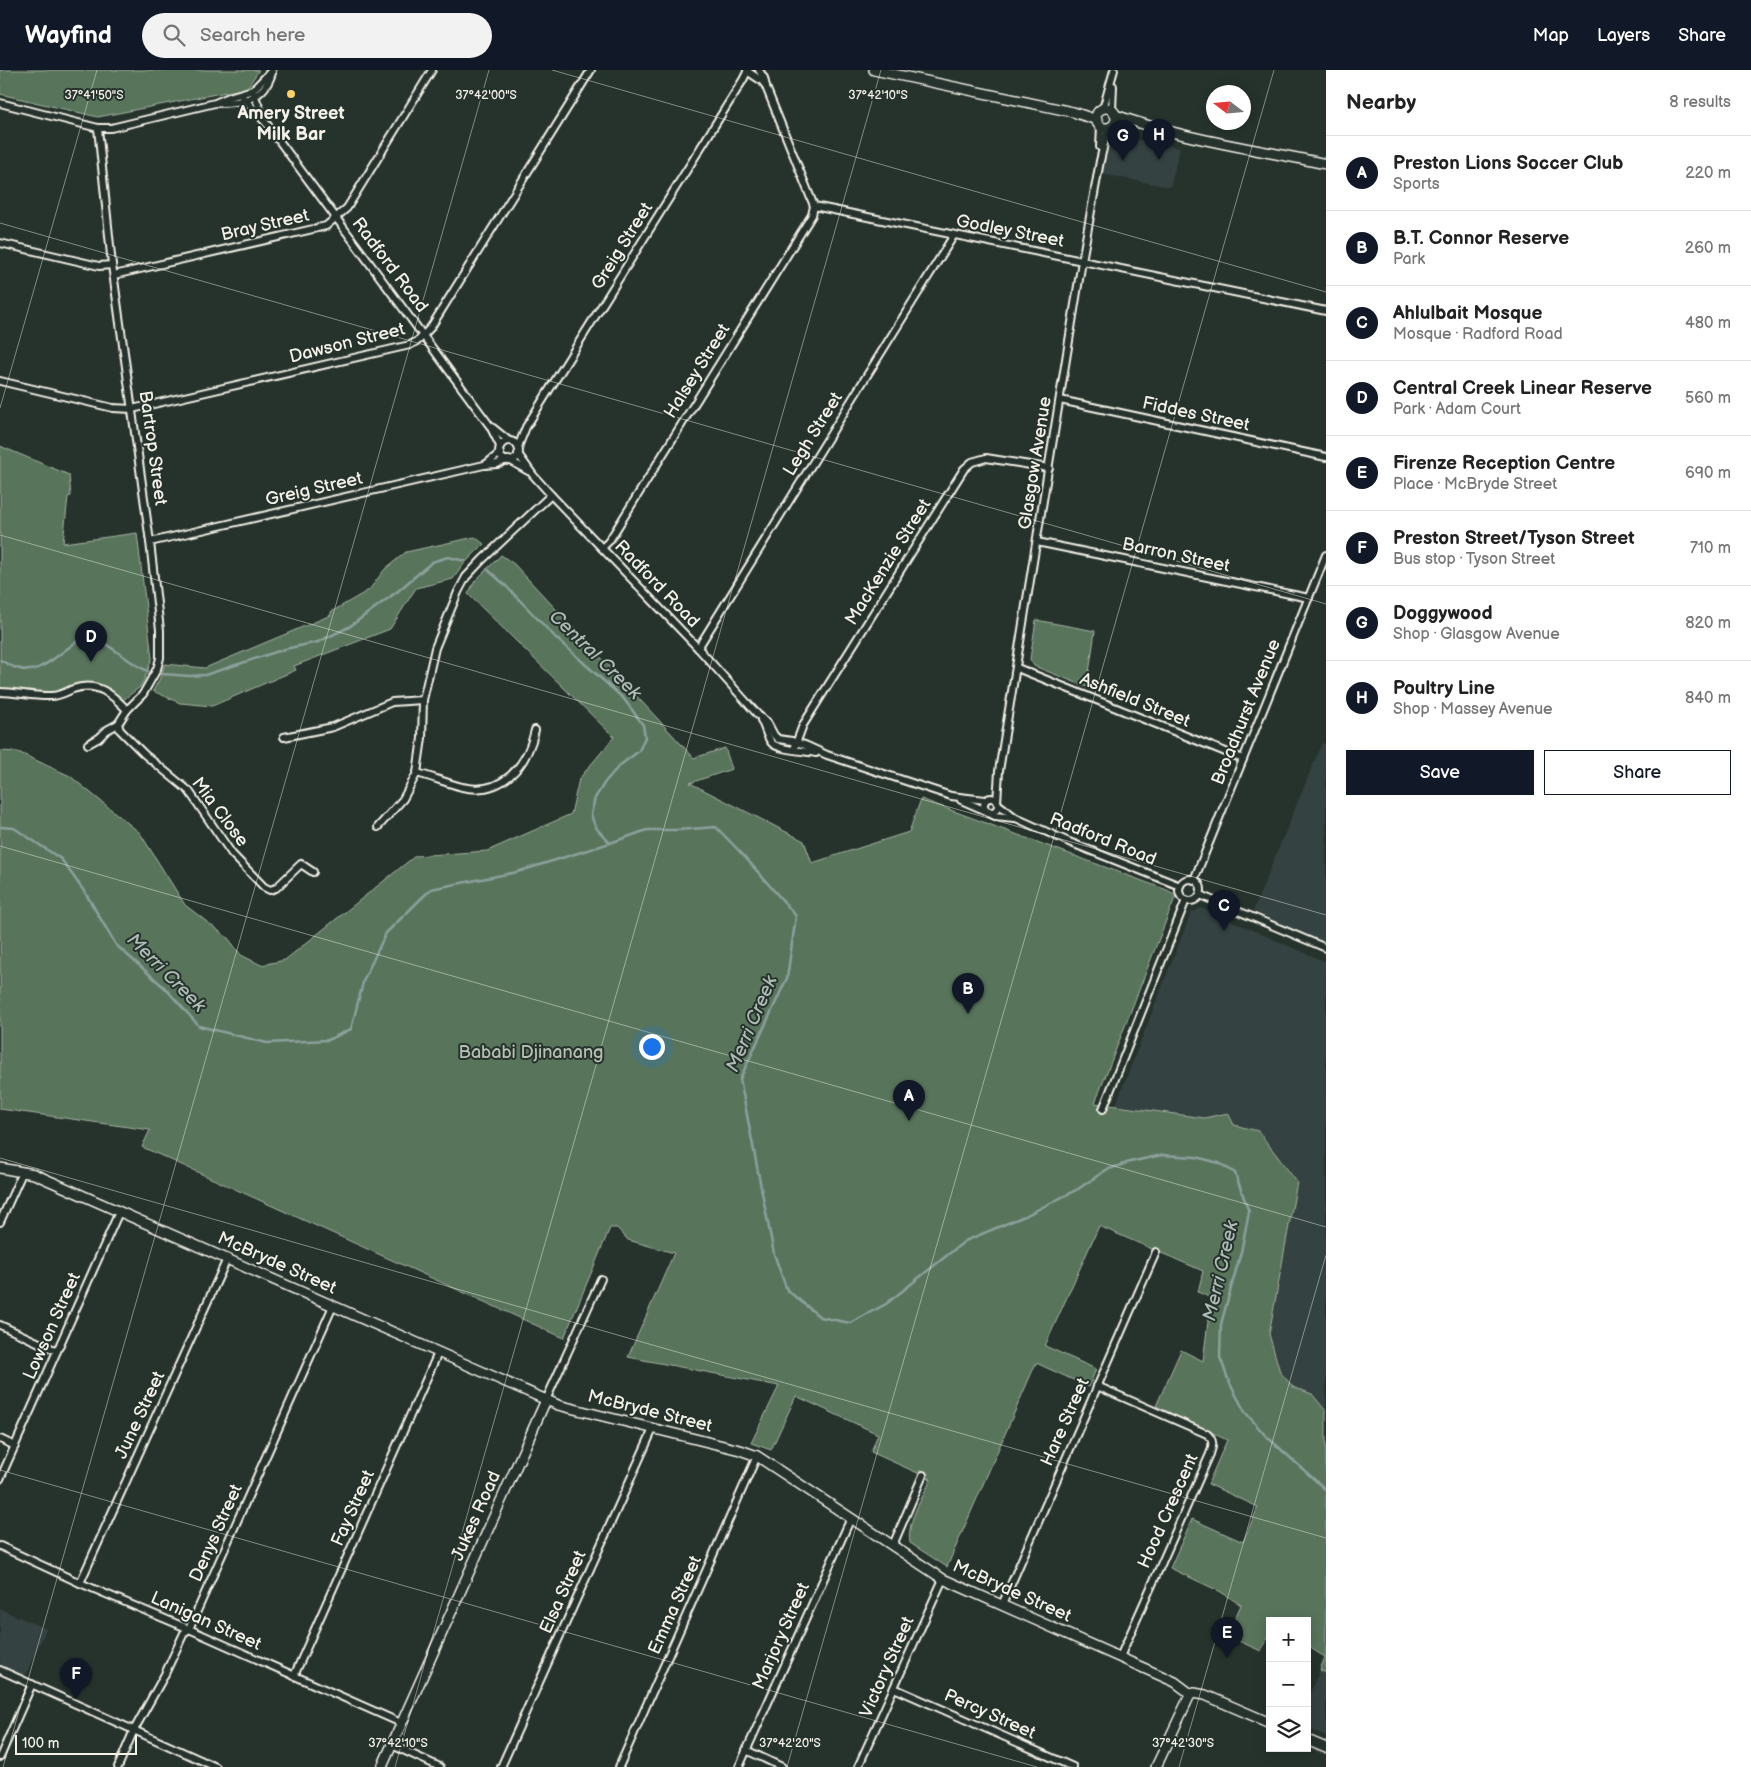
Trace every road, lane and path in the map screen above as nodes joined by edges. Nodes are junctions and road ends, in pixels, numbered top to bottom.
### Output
1 (272, 70) edge
2 (432, 70) edge
3 (591, 70) edge
4 (759, 70) edge
5 (874, 70) edge
6 (749, 71) edge
7 (1113, 74) edge
8 (766, 88) junction
9 (254, 93) junction
10 (242, 97) junction
11 (0, 103) edge
12 (1106, 118) junction
13 (266, 123) junction
14 (98, 128) junction
15 (1326, 164) edge
16 (814, 206) junction
17 (336, 218) junction
18 (954, 235) junction
19 (0, 243) edge
20 (1082, 261) junction
21 (112, 265) junction
22 (114, 275) junction
23 (1326, 311) edge
24 (423, 334) junction
25 (0, 381) edge
26 (1060, 400) junction
27 (132, 409) junction
28 (490, 426) junction
29 (515, 446) junction
30 (500, 450) junction
31 (1326, 457) edge
32 (508, 460) junction
33 (484, 465) junction
34 (1048, 468) junction
35 (533, 475) junction
36 (551, 495) junction
37 (150, 542) junction
38 (1037, 542) junction
39 (602, 548) junction
40 (1326, 555) edge
41 (1309, 598) junction
42 (698, 648) junction
43 (1017, 668) junction
44 (0, 692) edge
45 (423, 700) junction
46 (128, 710) junction
47 (758, 714) junction
48 (118, 724) junction
49 (535, 730) dead end
50 (284, 737) dead end
51 (797, 742) junction
52 (88, 744) dead end
53 (794, 749) junction
54 (827, 755) junction
55 (1242, 759) junction
56 (999, 771) junction
57 (417, 773) junction
58 (958, 798) junction
59 (987, 799) junction
60 (998, 803) junction
61 (988, 812) junction
62 (1016, 818) junction
63 (378, 827) dead end
64 (313, 872) dead end
65 (1194, 880) junction
66 (1180, 886) junction
67 (1200, 895) junction
68 (1186, 900) junction
69 (1326, 948) edge
70 (1103, 1109) dead end
71 (0, 1168) edge
72 (23, 1171) junction
73 (119, 1212) junction
74 (0, 1222) edge
75 (1156, 1252) dead end
76 (227, 1259) junction
77 (601, 1279) dead end
78 (333, 1306) junction
79 (0, 1325) edge
80 (57, 1350) junction
81 (438, 1353) junction
82 (1097, 1386) junction
83 (546, 1400) junction
84 (653, 1428) junction
85 (0, 1439) edge
86 (15, 1446) junction
87 (757, 1456) junction
88 (923, 1475) dead end
89 (0, 1479) edge
90 (851, 1518) junction
91 (893, 1545) junction
92 (0, 1546) edge
93 (943, 1579) junction
94 (80, 1583) junction
95 (1002, 1605) junction
96 (189, 1629) junction
97 (1120, 1657) junction
98 (0, 1670) edge
99 (294, 1676) junction
100 (32, 1684) junction
101 (894, 1688) junction
102 (1190, 1695) junction
103 (1266, 1721) edge
104 (401, 1723) junction
105 (134, 1730) junction
106 (1311, 1742) edge
107 (392, 1745) junction
108 (1326, 1748) edge
109 (746, 1750) junction
110 (0, 1757) edge
111 (118, 1767) edge
112 (216, 1767) edge
113 (382, 1767) edge
114 (440, 1767) edge
115 (501, 1767) edge
116 (619, 1767) edge
117 (739, 1767) edge
118 (782, 1767) edge
119 (858, 1767) edge
120 (1073, 1767) edge
121 (1156, 1767) edge

1 - 9 street
2 - 17 street, Bray Street
3 - 24 street, Dawson Street
4 - 8 street
5 - 12 street
6 - 8 street
6 - 29 street, Greig Street
7 - 12 street, Glasgow Avenue
8 - 16 street
9 - 10 street
9 - 13 street, Radford Road
10 - 13 street, Radford Road
10 - 14 street
11 - 14 street
12 - 15 street
12 - 20 street, Glasgow Avenue
13 - 17 street, Radford Road
14 - 21 street, Bartrop Street
16 - 18 street, Godley Street
16 - 39 street, Halsey Street
17 - 22 street, Bray Street
17 - 24 street, Radford Road
18 - 20 street, Godley Street
18 - 42 street, Legh Street
19 - 21 street
20 - 23 street, Godley Street
20 - 26 street, Glasgow Avenue
21 - 22 street, Bartrop Street
22 - 27 street, Bartrop Street
24 - 27 street, Dawson Street
24 - 28 street, Radford Road
25 - 27 street, Dawson Street
26 - 31 street, Fiddes Street
26 - 34 street, Glasgow Avenue
27 - 37 street, Bartrop Street
28 - 29 street, Radford Road
28 - 30 street, Radford Road
29 - 30 street
29 - 32 street
29 - 35 street, Radford Road
30 - 32 street
30 - 33 street, Greig Street
32 - 33 street, Greig Street
32 - 35 street, Radford Road
33 - 37 street, Greig Street
34 - 38 street, Glasgow Avenue
34 - 51 street, MacKenzie Street
35 - 36 street, Radford Road
36 - 39 street, Radford Road
36 - 45 street
37 - 46 street, Bartrop Street
38 - 41 street, Barron Street
38 - 43 street, Glasgow Avenue
39 - 42 street, Radford Road
40 - 41 street, Broadhurst Avenue
41 - 55 street, Broadhurst Avenue
42 - 47 street, Radford Road
43 - 55 street, Ashfield Street
43 - 56 street, Glasgow Avenue
44 - 46 street
45 - 50 street
45 - 57 street
46 - 48 street, Bartrop Street
47 - 51 street, Radford Road
47 - 53 street, Radford Road
48 - 52 street, Bartrop Street
48 - 64 street, Mia Close
49 - 57 street
51 - 53 street, MacKenzie Street
51 - 54 street, Radford Road
53 - 54 street, Radford Road
54 - 58 street, Radford Road
55 - 65 street, Broadhurst Avenue
56 - 59 street, Glasgow Avenue
56 - 60 street, Glasgow Avenue
57 - 63 street
58 - 59 street, Radford Road
58 - 61 street, Radford Road
59 - 60 street
59 - 61 street
60 - 61 street
60 - 62 street, Radford Road
61 - 62 street, Radford Road
62 - 66 street, Radford Road
65 - 66 street
65 - 67 street
66 - 68 street
67 - 68 street
67 - 69 street
68 - 70 street
71 - 72 street, McBryde Street
72 - 73 street, McBryde Street
72 - 74 street
73 - 76 street, McBryde Street
73 - 80 street, Lowson Street
75 - 82 street, Hare Street
76 - 78 street, McBryde Street
76 - 94 street, June Street
77 - 83 street, Jukes Road
78 - 81 street, McBryde Street
78 - 96 street, Denys Street
79 - 80 street
80 - 86 street, Lowson Street
81 - 83 street, McBryde Street
81 - 99 street, Fay Street
82 - 95 street, Hare Street
82 - 97 street, Hood Crescent
83 - 84 street, McBryde Street
83 - 104 street, Jukes Road
84 - 87 street, McBryde Street
84 - 115 street, Elsa Street
85 - 86 street
86 - 89 street, Lowson Street
87 - 90 street, McBryde Street
87 - 116 street, Emma Street
88 - 91 street
90 - 91 street, McBryde Street
90 - 109 street, Marjory Street
91 - 93 street, McBryde Street
92 - 94 street, Lanigan Street
93 - 95 street, McBryde Street
93 - 101 street, Victory Street
94 - 96 street, Lanigan Street
95 - 97 street, McBryde Street
96 - 99 street, Lanigan Street
96 - 105 street, Denys Street
97 - 102 street, McBryde Street
98 - 100 street
99 - 104 street, Lanigan Street
100 - 105 street
100 - 110 street
101 - 119 street, Victory Street
101 - 120 street, Percy Street
102 - 103 street, McBryde Street
102 - 121 street
104 - 107 street, Jukes Road
105 - 111 street, Denys Street
105 - 112 street
106 - 108 street
107 - 113 street, Jukes Road
107 - 114 street
109 - 117 street, Marjory Street
109 - 118 street

